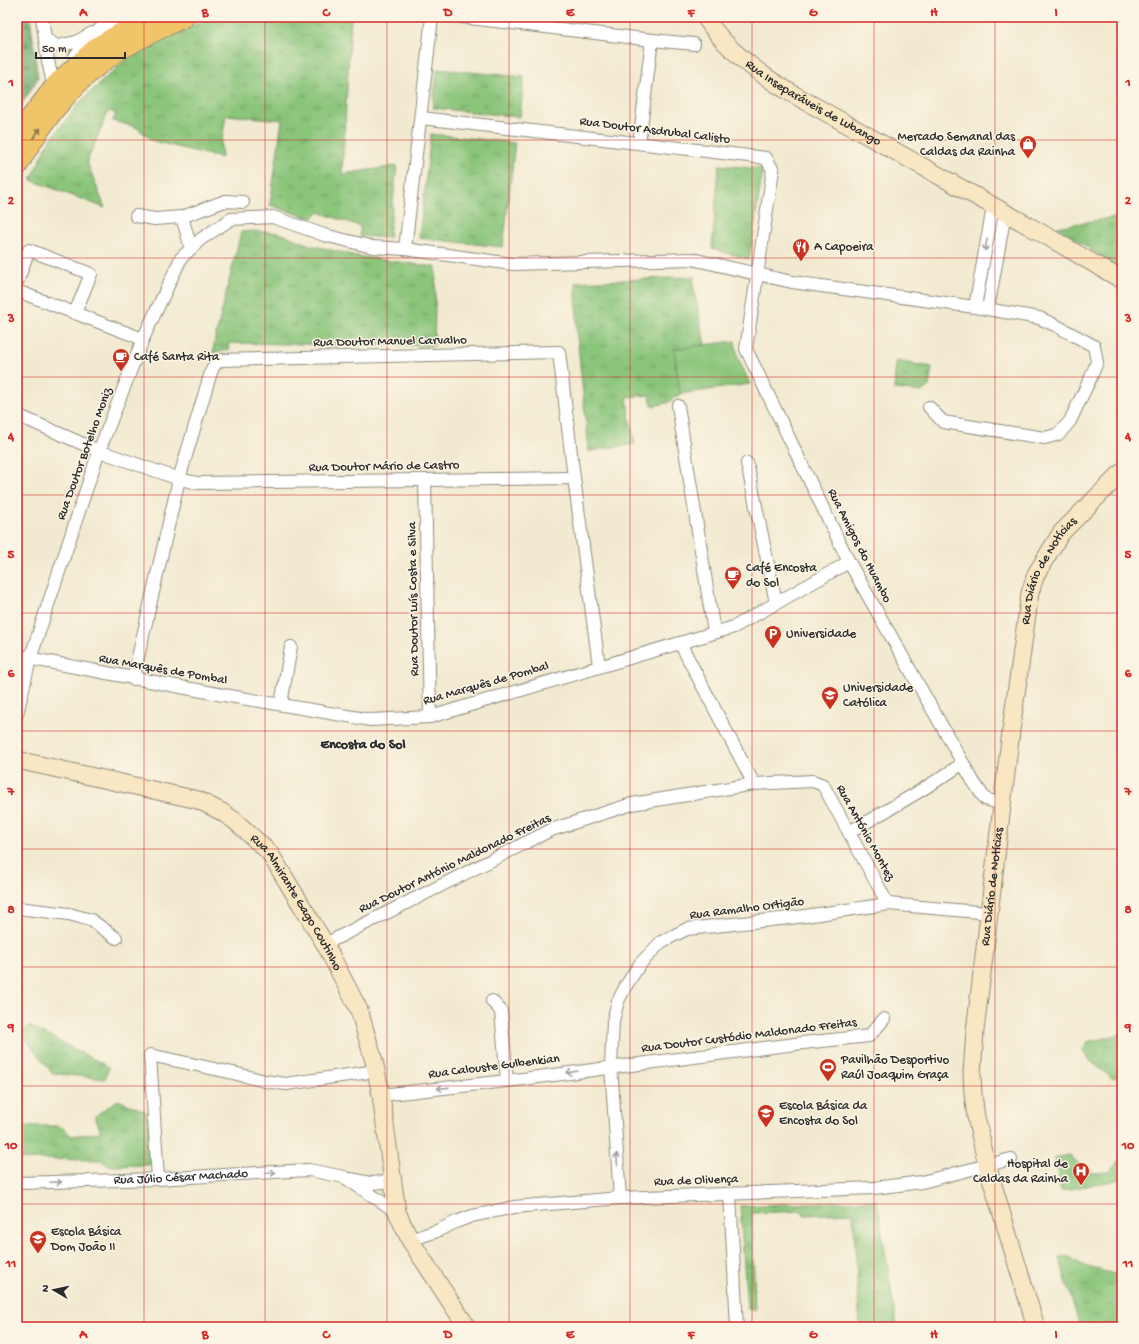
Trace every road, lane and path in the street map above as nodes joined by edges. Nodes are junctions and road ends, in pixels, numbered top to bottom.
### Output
1 (42, 17) edge
2 (120, 17) edge
3 (148, 17) edge
4 (185, 17) edge
5 (432, 17) edge
6 (461, 17) edge
7 (705, 17) edge
8 (102, 28) junction
9 (45, 39) junction
10 (652, 40) junction
11 (694, 44) dead end
12 (54, 88) junction
13 (421, 118) junction
14 (17, 137) edge
15 (639, 143) junction
16 (17, 167) edge
17 (243, 202) dead end
18 (999, 210) junction
19 (136, 216) dead end
20 (182, 217) junction
21 (192, 248) junction
22 (405, 249) junction
23 (758, 275) junction
24 (1122, 280) edge
25 (17, 282) edge
26 (17, 291) edge
27 (975, 307) junction
28 (988, 309) junction
29 (75, 313) junction
30 (143, 339) junction
31 (678, 406) dead end
32 (928, 407) dead end
33 (17, 415) edge
34 (99, 451) junction
35 (748, 462) dead end
36 (1122, 472) edge
37 (574, 478) junction
38 (179, 480) junction
39 (425, 481) junction
40 (849, 562) junction
41 (776, 603) junction
42 (714, 632) junction
43 (680, 643) junction
44 (291, 647) dead end
45 (17, 656) edge
46 (30, 659) junction
47 (599, 666) junction
48 (133, 679) junction
49 (281, 704) junction
50 (17, 714) edge
51 (430, 717) junction
52 (17, 760) edge
53 (963, 763) junction
54 (813, 780) joint
55 (754, 784) junction
56 (1003, 804) junction
57 (849, 832) junction
58 (888, 904) junction
59 (17, 908) edge
60 (989, 913) junction
61 (116, 938) dead end
62 (325, 944) junction
63 (492, 1001) dead end
64 (884, 1019) dead end
65 (611, 1066) junction
66 (376, 1071) junction
67 (507, 1081) junction
68 (381, 1095) junction
69 (1011, 1159) dead end
70 (987, 1165) junction
71 (392, 1176) junction
72 (344, 1177) junction
73 (158, 1179) junction
74 (17, 1183) edge
75 (730, 1194) junction
76 (620, 1198) junction
77 (397, 1212) junction
78 (410, 1240) junction
79 (467, 1327) edge
80 (737, 1327) edge
81 (1036, 1327) edge

1 - 9 street
2 - 8 street
3 - 12 main road
16 -> 4 main road
5 - 13 street
6 - 10 street
7 - 18 street, Rua Inseparáveis de Lubango
8 - 9 street
8 - 12 street
9 - 12 street
10 - 11 street
10 - 15 street
12 - 14 main road
13 - 15 street, Rua Doutor Asdrubal Calisto
13 - 22 street
15 - 23 street, Rua Doutor Asdrubal Calisto
17 - 20 street
18 - 24 street, Rua Inseparáveis de Lubango
18 -> 27 street
18 - 28 street
19 - 20 street
20 - 21 street
21 - 22 street, Rua Doutor Botelho Moniz
21 - 30 street, Rua Doutor Botelho Moniz
22 - 23 street, Rua Doutor Botelho Moniz
23 - 27 street, Rua Doutor Botelho Moniz
23 - 40 street, Rua Amigos do Huambo
25 - 29 street
26 - 29 street
27 - 28 street, Rua Doutor Botelho Moniz
28 - 32 street, Rua Doutor Botelho Moniz
29 - 30 street
30 - 34 street, Rua Doutor Botelho Moniz
31 - 42 street
33 - 34 street, Rua Doutor Mário de Castro
34 - 38 street, Rua Doutor Mário de Castro
34 - 46 street, Rua Doutor Botelho Moniz
35 - 41 street
36 - 56 street, Rua Diário de Notícias
37 - 38 street, Rua Doutor Manuel Carvalho
37 - 39 street, Rua Doutor Mário de Castro
37 - 47 street
38 - 39 street, Rua Doutor Mário de Castro
38 - 48 street
39 - 51 street, Rua Doutor Luís Costa e Silva
40 - 41 street, Rua Marquês de Pombal
40 - 53 street, Rua Amigos do Huambo
41 - 42 street, Rua Marquês de Pombal
42 - 43 street, Rua Marquês de Pombal
43 - 47 street, Rua Marquês de Pombal
43 - 55 street
44 - 49 street
45 - 46 street, Rua Marquês de Pombal
46 - 48 street, Rua Marquês de Pombal
46 - 50 street, Rua Doutor Botelho Moniz
47 - 51 street, Rua Marquês de Pombal
48 - 49 street, Rua Marquês de Pombal
49 - 51 street, Rua Marquês de Pombal
52 - 62 street, Rua Almirante Gago Coutinho
53 - 56 street, Rua Amigos do Huambo
53 - 57 street
54 - 55 street, Rua Doutor António Maldonado Freitas
54 - 57 street, Rua António Montez
55 - 62 street, Rua Doutor António Maldonado Freitas
56 - 60 street, Rua Diário de Notícias
57 - 58 street, Rua António Montez
58 - 60 street, Rua Ramalho Ortigão
58 - 65 street, Rua Ramalho Ortigão
59 - 61 street
60 - 70 street, Rua Diário de Notícias
62 - 66 street, Rua Almirante Gago Coutinho
63 - 67 street
64 - 65 street, Rua Doutor Custódio Maldonado Freitas
65 -> 67 street, Rua Calouste Gulbenkian
76 -> 65 street, Rua Ramalho Ortigão
66 - 68 street, Rua Almirante Gago Coutinho
66 - 73 street
67 -> 68 street, Rua Calouste Gulbenkian
68 - 71 street, Rua Almirante Gago Coutinho
69 - 70 street, Rua de Olivença
70 - 75 street, Rua de Olivença
70 - 81 street, Rua Diário de Notícias
71 - 72 street, Rua Júlio César Machado
71 - 77 street, Rua Almirante Gago Coutinho
73 -> 72 street, Rua Júlio César Machado
72 - 77 street, Rua Júlio César Machado
74 -> 73 street, Rua Júlio César Machado
75 - 76 street, Rua de Olivença
75 - 80 street
76 - 78 street, Rua de Olivença
77 - 78 street
78 - 79 street

